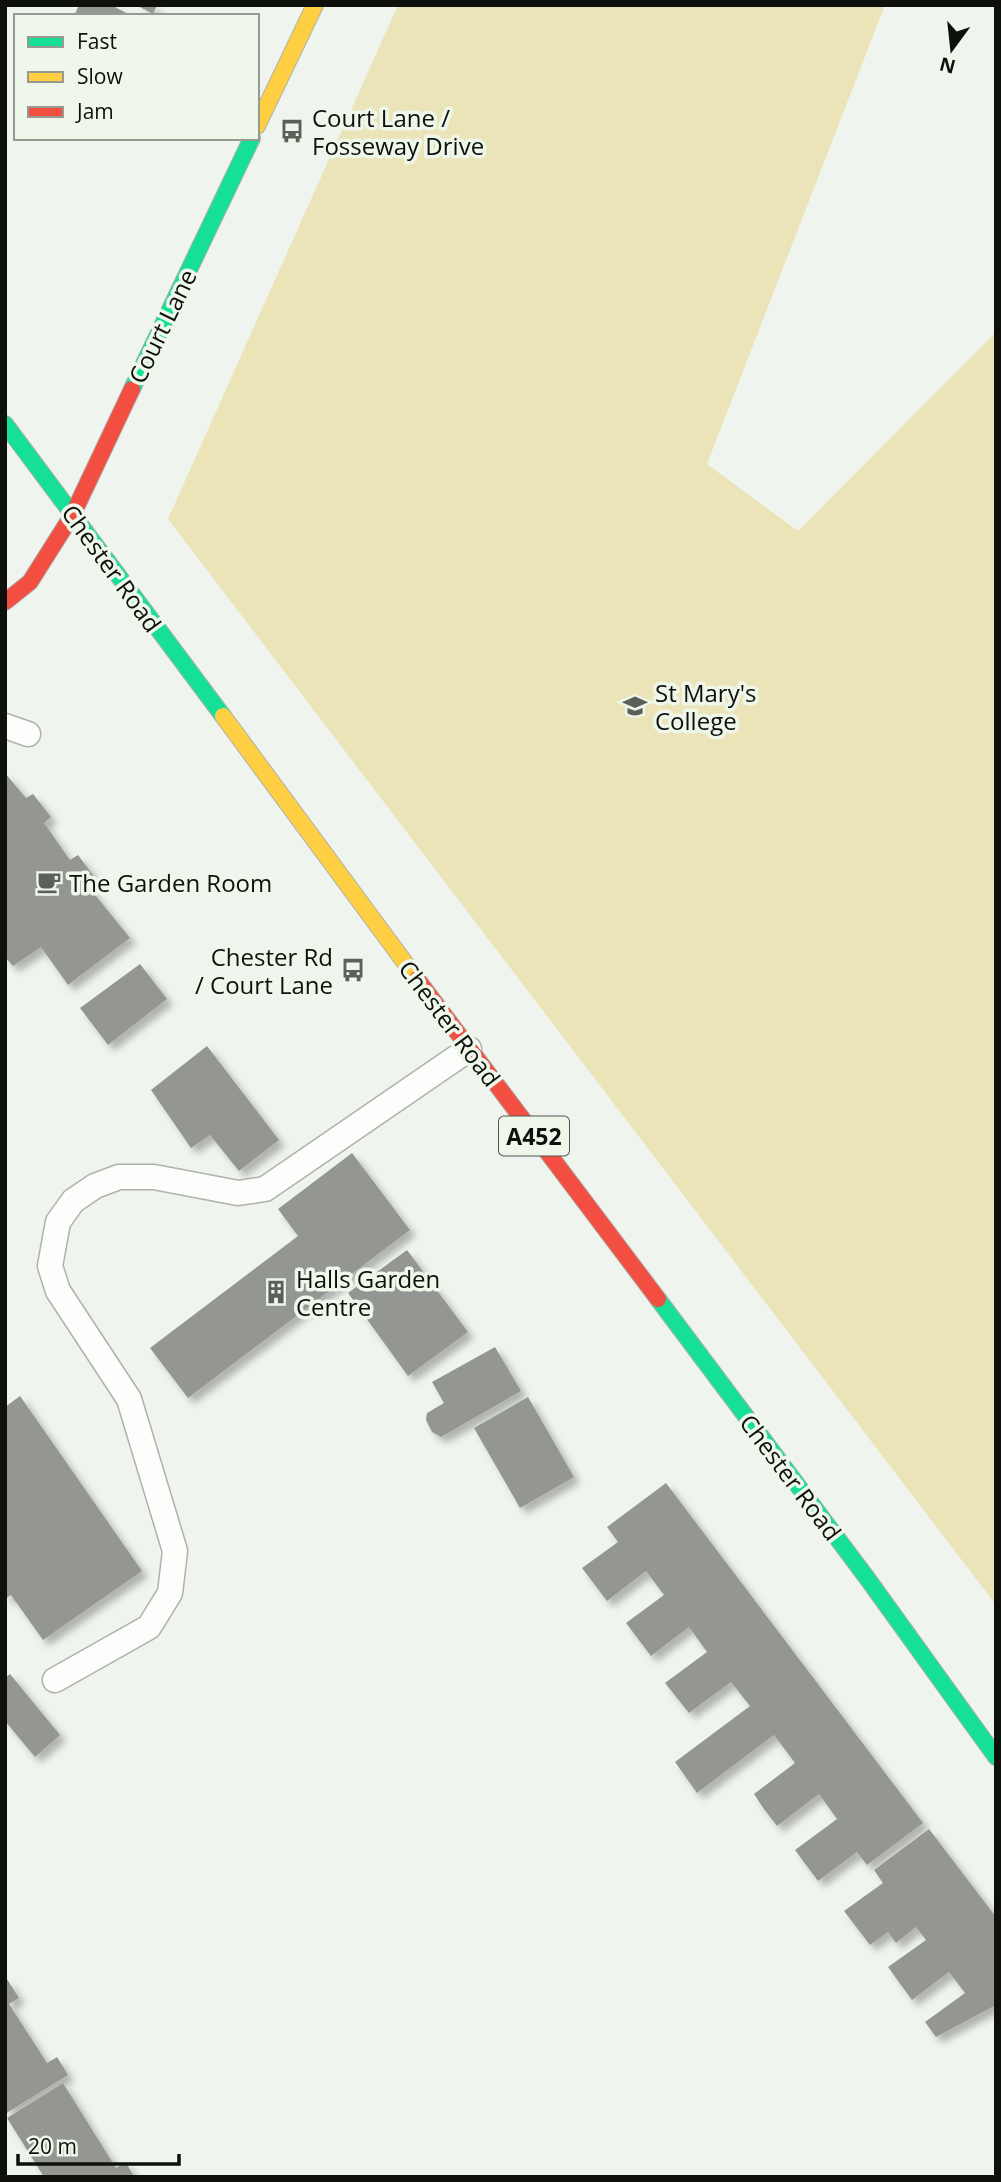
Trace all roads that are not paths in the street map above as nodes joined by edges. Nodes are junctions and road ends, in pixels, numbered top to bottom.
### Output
1 (315, 5) edge
2 (259, 123) edge
3 (251, 140) edge
4 (5, 424) edge
5 (73, 514) junction
6 (5, 602) edge
7 (468, 1049) junction
8 (55, 1680) dead end
9 (996, 1757) edge

1 - 2 main road
3 - 5 main road, Court Lane
4 - 5 main road, Chester Road / A452
5 - 6 main road, Court Lane
5 - 7 main road, Chester Road / A452
7 - 8 lane
7 - 9 main road, Chester Road / A452

